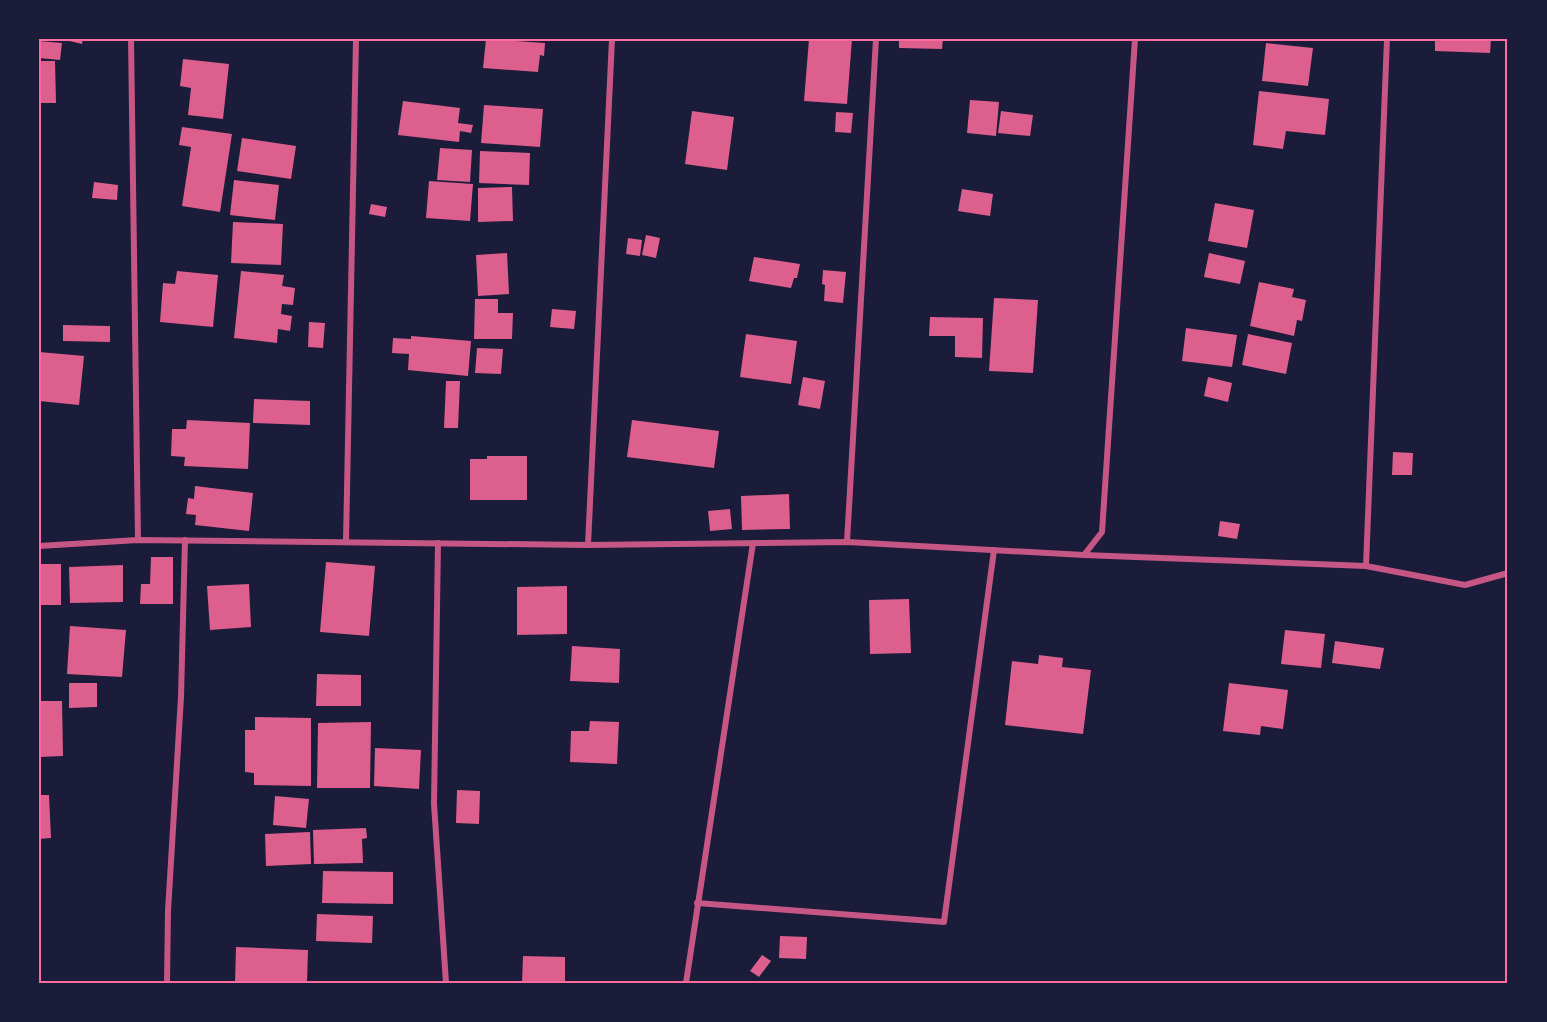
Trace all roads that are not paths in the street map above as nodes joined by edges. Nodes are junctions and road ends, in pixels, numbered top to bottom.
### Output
1 (131, 39) edge
2 (356, 39) edge
3 (612, 39) edge
4 (876, 39) edge
5 (1135, 39) edge
6 (1387, 39) edge
7 (138, 540) junction
8 (185, 540) junction
9 (346, 542) junction
10 (847, 542) junction
11 (438, 543) junction
12 (753, 543) junction
13 (588, 545) junction
14 (39, 546) edge
15 (994, 550) junction
16 (1084, 555) junction
17 (1366, 566) junction
18 (1508, 573) edge
19 (697, 903) junction
20 (168, 983) edge
21 (446, 983) edge
22 (686, 983) edge

1 - 7 street
2 - 9 street
3 - 13 street
4 - 10 street
5 - 16 street
6 - 17 street
7 - 8 street
7 - 14 street
8 - 9 street
8 - 20 street
9 - 11 street
10 - 12 street
10 - 15 street
11 - 13 street
11 - 21 street
12 - 13 street
12 - 19 street
15 - 16 street
15 - 19 street
16 - 17 street
17 - 18 street
19 - 22 street

